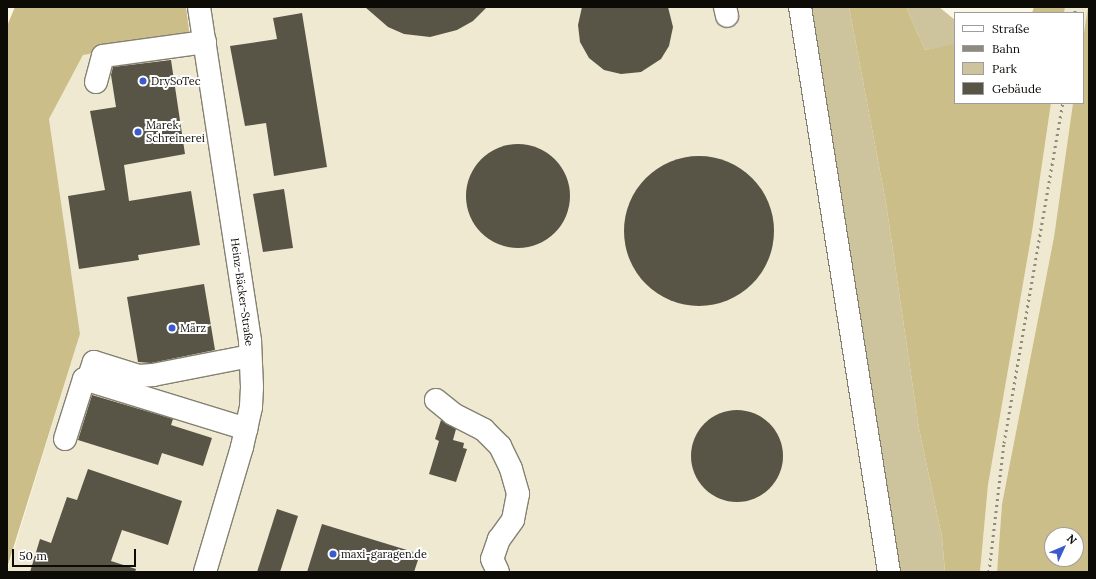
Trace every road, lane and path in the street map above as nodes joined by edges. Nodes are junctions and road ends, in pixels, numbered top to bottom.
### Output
1 (200, 7) edge
2 (800, 7) edge
3 (205, 42) junction
4 (96, 82) dead end
5 (250, 356) junction
6 (88, 380) junction
7 (436, 400) dead end
8 (247, 429) junction
9 (65, 438) dead end
10 (204, 572) edge
11 (498, 572) edge
12 (889, 572) edge

1 - 3 street, Heinz-Bäcker-Straße
2 - 12 street
3 - 4 street
3 - 5 street, Heinz-Bäcker-Straße
5 - 6 street
5 - 8 street, Heinz-Bäcker-Straße
6 - 8 street
6 - 9 street
7 - 11 street
8 - 10 street, Heinz-Bäcker-Straße

